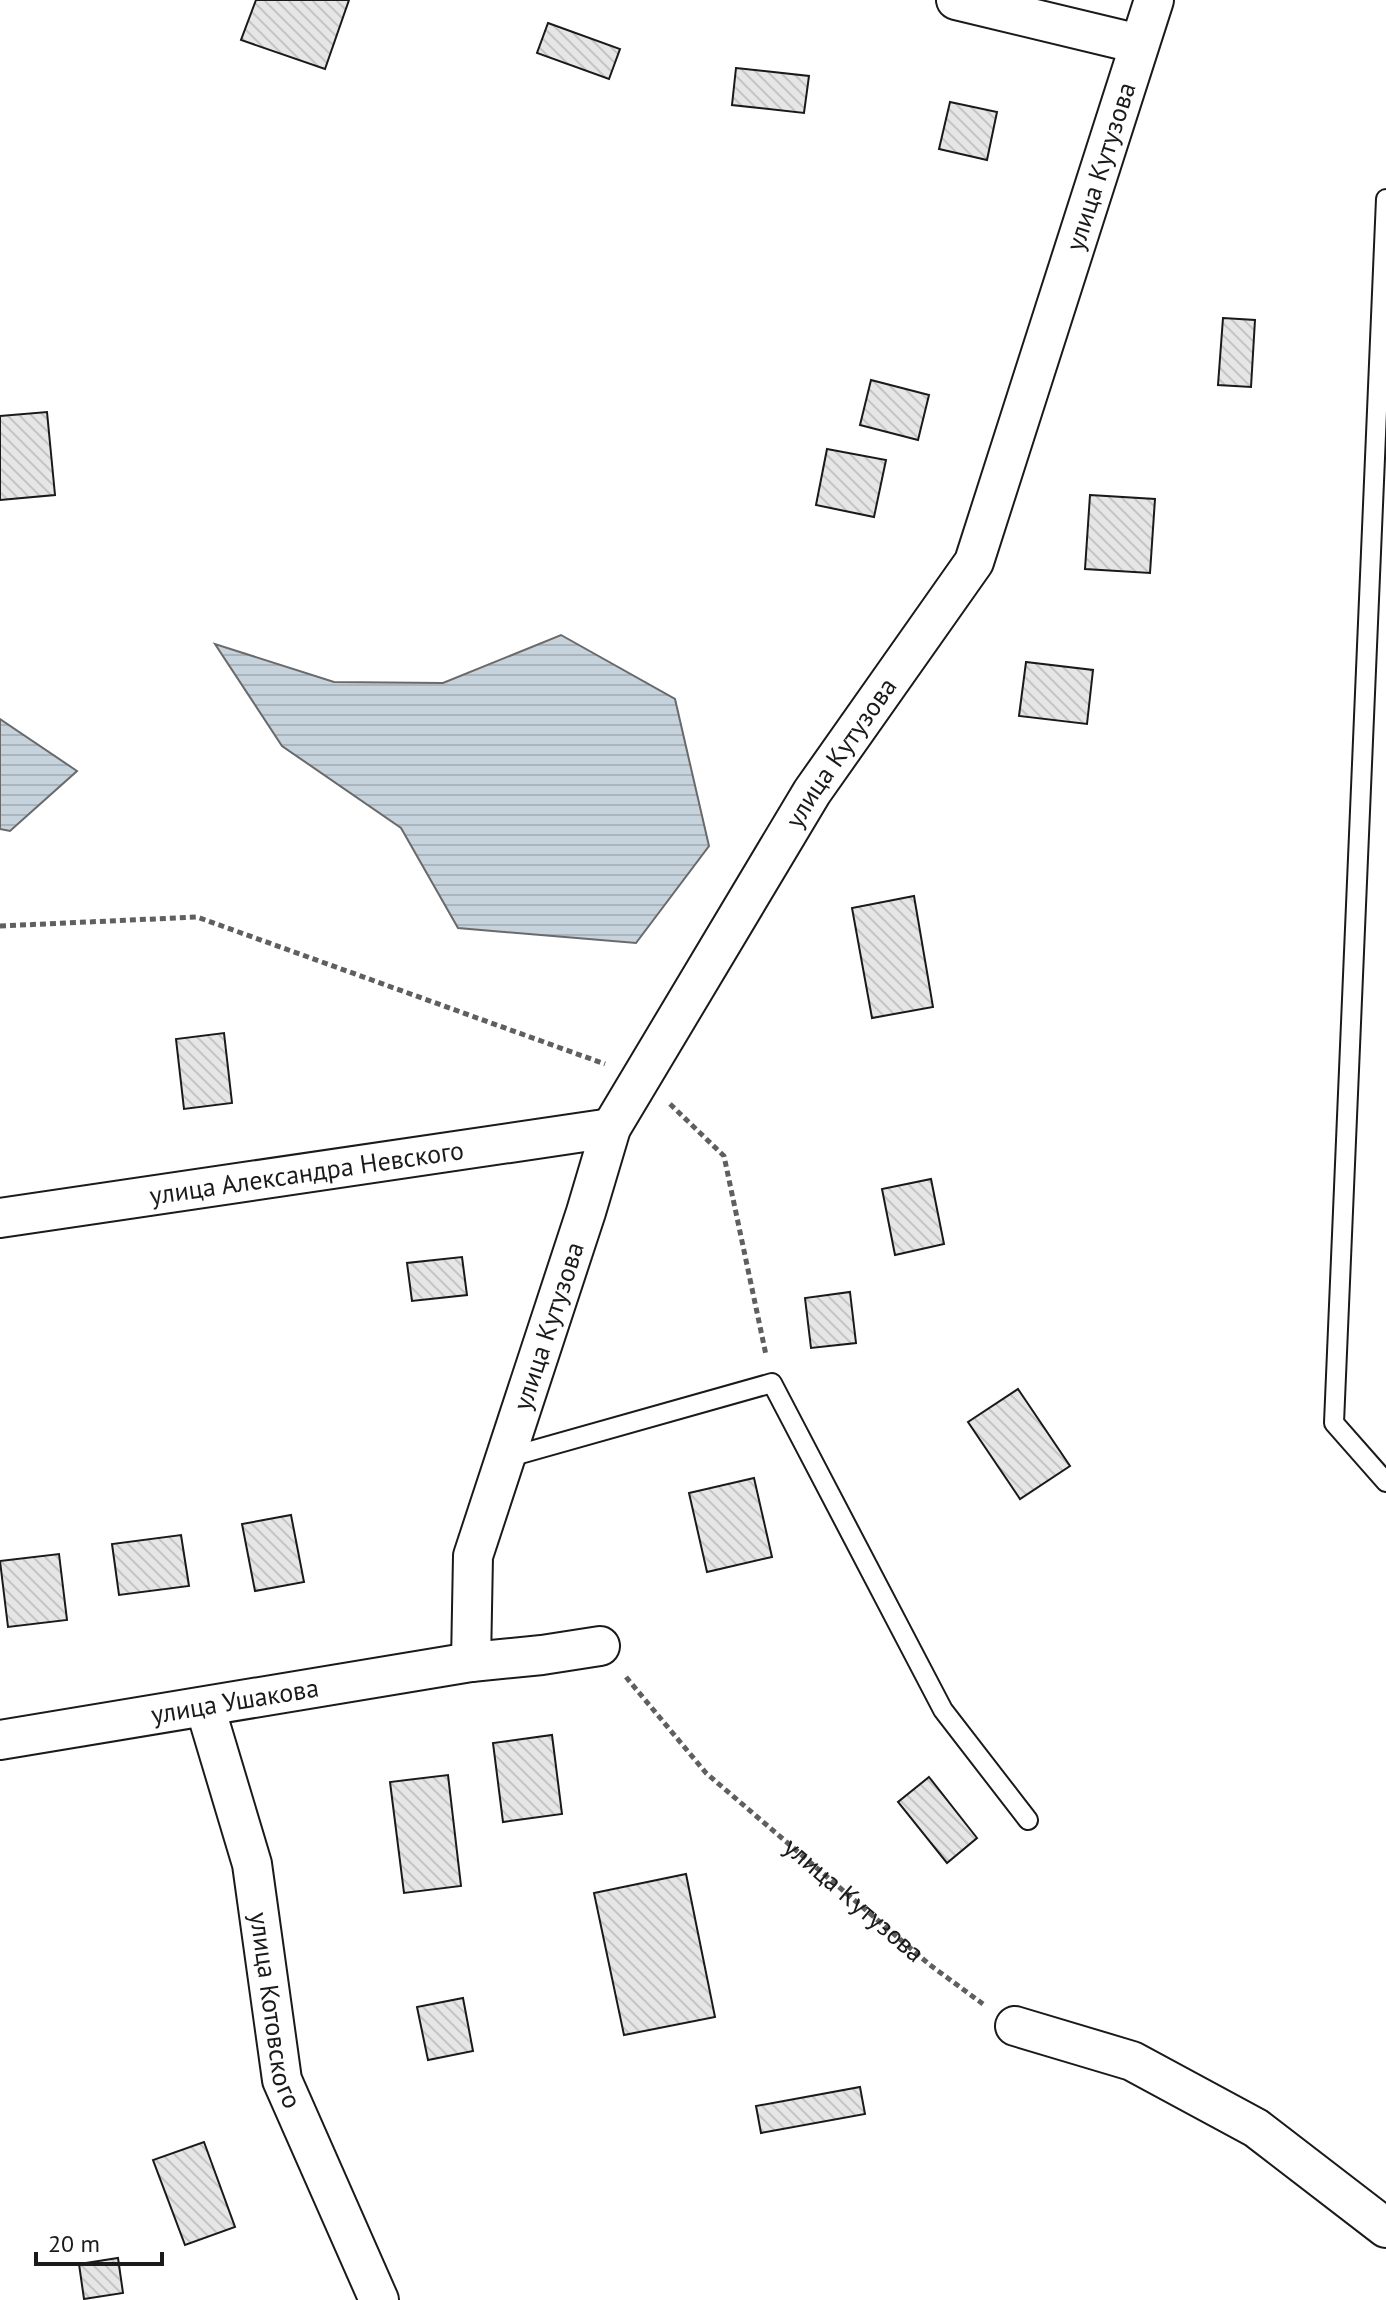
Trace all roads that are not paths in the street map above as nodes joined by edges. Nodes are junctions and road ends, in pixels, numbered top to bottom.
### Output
1 (956, 0) edge
2 (1154, 0) edge
3 (1139, 44) junction
4 (1386, 199) edge
5 (611, 1128) junction
6 (0, 1218) edge
7 (506, 1458) junction
8 (1386, 1482) edge
9 (600, 1646) road end
10 (471, 1662) junction
11 (205, 1707) junction
12 (0, 1740) edge
13 (1028, 1820) dead end
14 (1015, 2026) road end
15 (1386, 2228) edge
16 (379, 2300) edge

1 - 3 street
2 - 3 street, улица Кутузова
3 - 5 street, улица Кутузова
4 - 8 lane
5 - 6 street, улица Александра Невского
5 - 7 street, улица Кутузова
7 - 10 street, улица Кутузова
7 - 13 lane
9 - 10 street
10 - 11 street, улица Ушакова
11 - 12 street, улица Ушакова
11 - 16 street, улица Котовского
14 - 15 street

